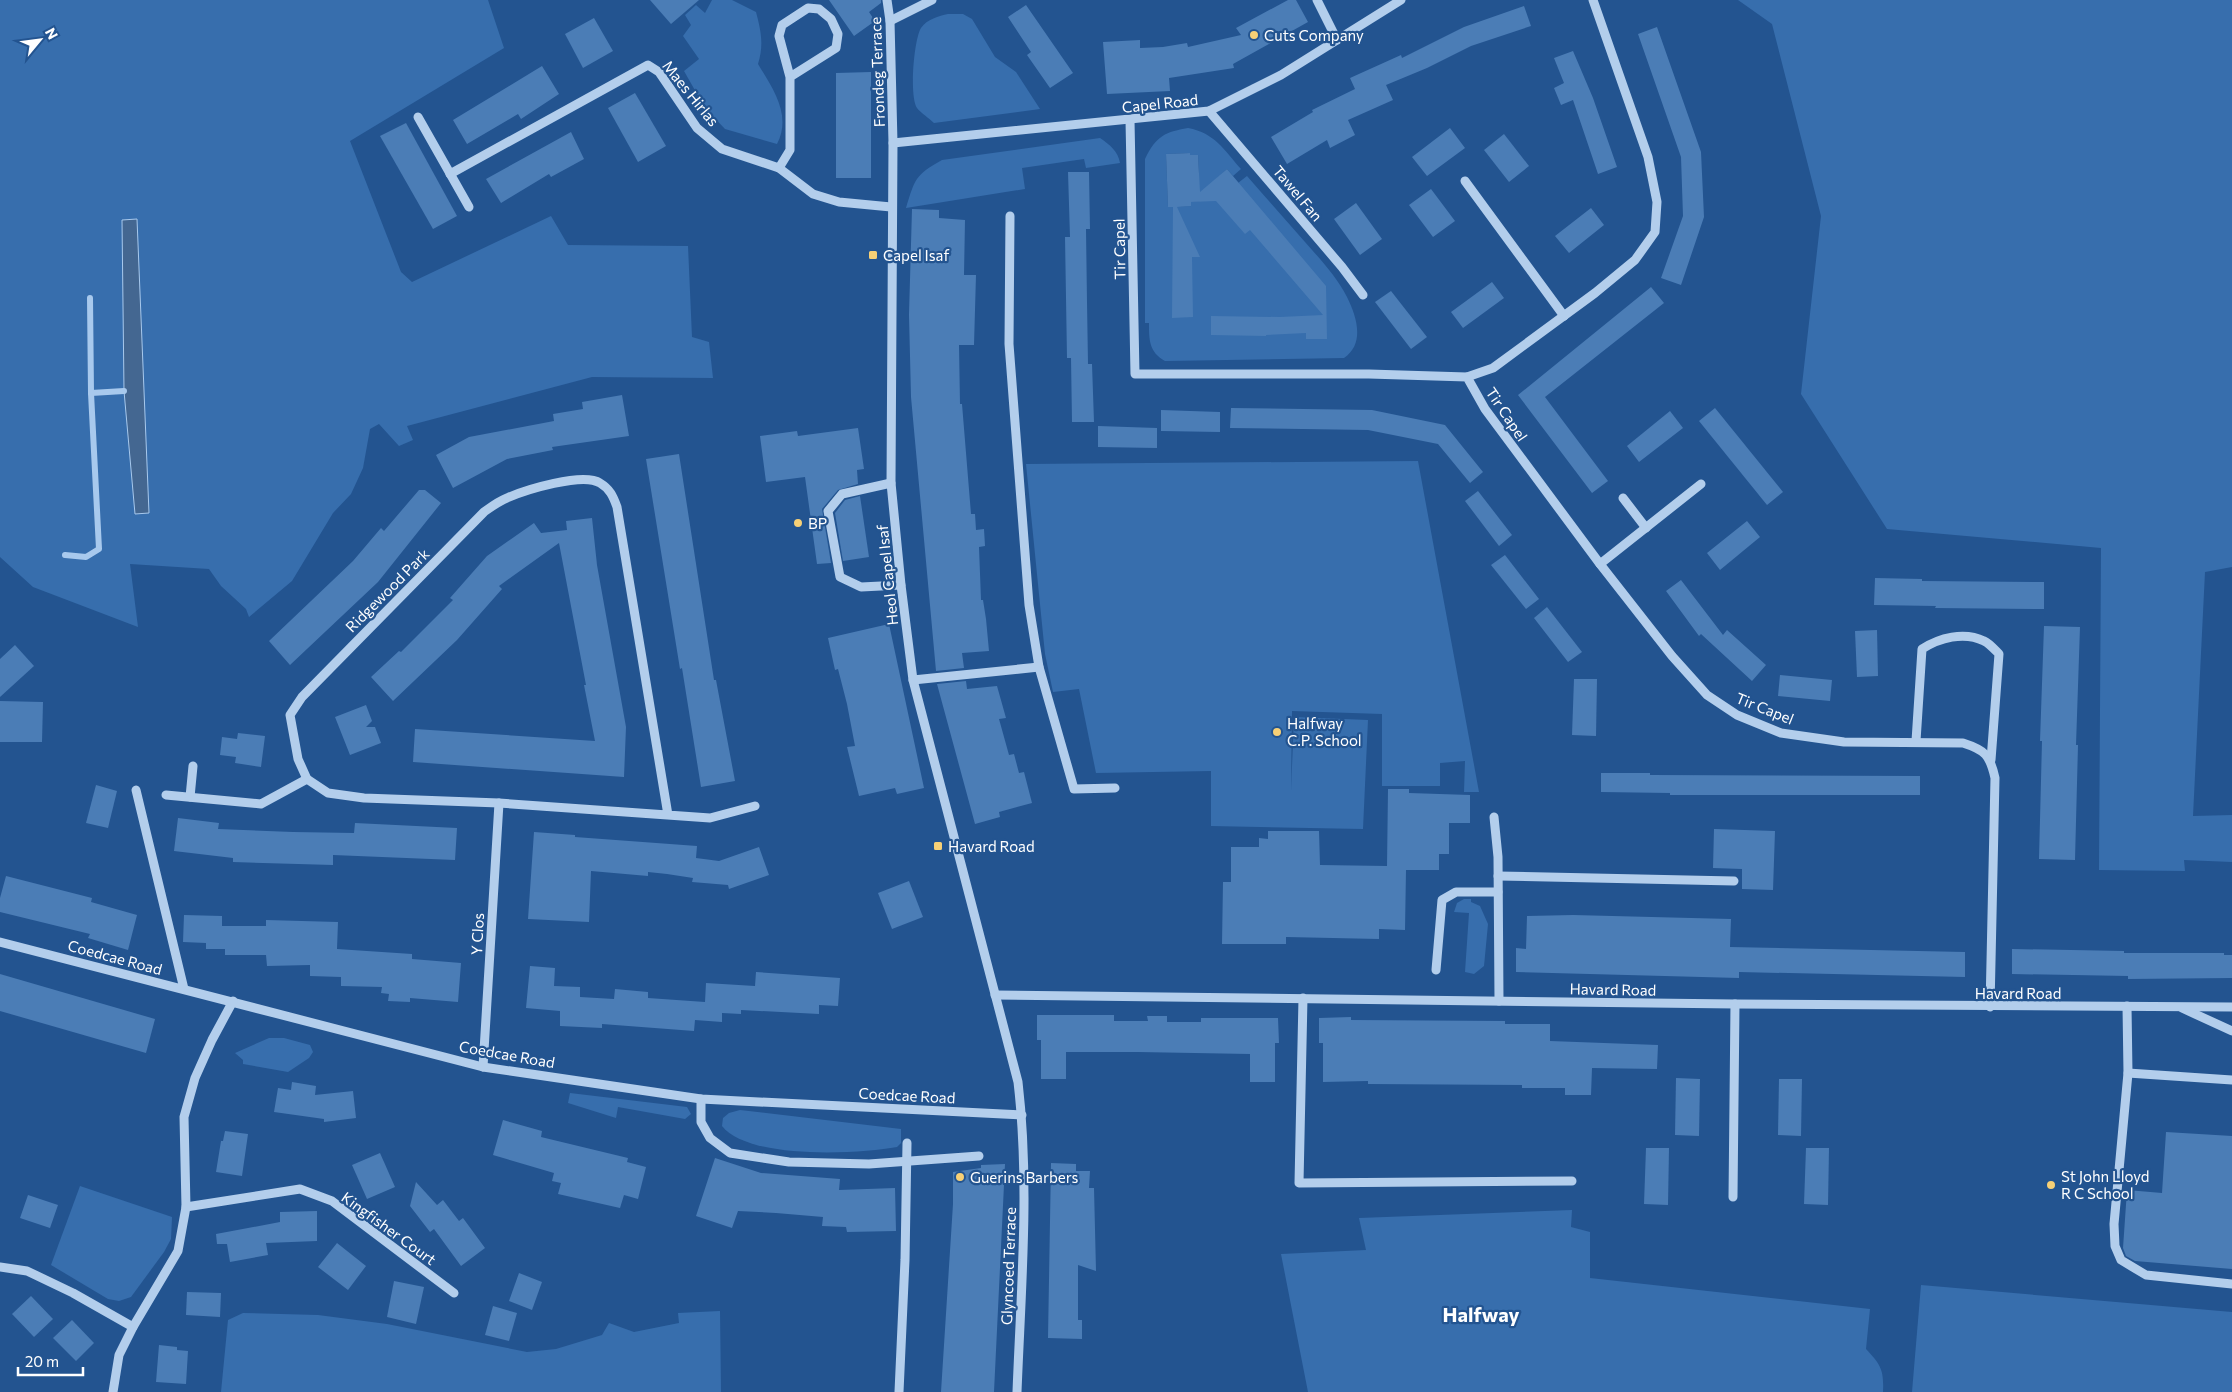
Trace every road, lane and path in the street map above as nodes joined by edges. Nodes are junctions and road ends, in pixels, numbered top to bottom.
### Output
1 (887, 0) edge
2 (932, 0) edge
3 (1317, 0) edge
4 (1402, 0) edge
5 (1593, 0) edge
6 (890, 21) junction
7 (1337, 40) junction
8 (790, 77) junction
9 (1209, 111) junction
10 (418, 117) dead end
11 (1130, 120) junction
12 (893, 142) junction
13 (779, 168) junction
14 (450, 174) junction
15 (1465, 181) dead end
16 (891, 207) junction
17 (469, 208) dead end
18 (1010, 216) dead end
19 (1363, 296) dead end
20 (1564, 316) junction
21 (1467, 376) junction
22 (891, 483) junction
23 (1701, 484) dead end
24 (1623, 498) dead end
25 (1646, 528) junction
26 (1600, 564) junction
27 (902, 585) junction
28 (1039, 667) junction
29 (913, 680) junction
30 (1916, 741) junction
31 (1991, 760) junction
32 (193, 766) dead end
33 (307, 779) junction
34 (1115, 788) dead end
35 (136, 790) dead end
36 (166, 795) dead end
37 (190, 797) junction
38 (499, 802) junction
39 (755, 806) dead end
40 (668, 815) junction
41 (1494, 817) dead end
42 (1498, 876) junction
43 (1734, 881) dead end
44 (1498, 892) junction
45 (0, 942) edge
46 (1436, 970) dead end
47 (184, 989) junction
48 (995, 995) junction
49 (1303, 998) junction
50 (233, 1001) junction
51 (1499, 1001) junction
52 (1735, 1004) junction
53 (2127, 1006) junction
54 (1990, 1007) junction
55 (2179, 1007) junction
56 (2232, 1007) edge
57 (2232, 1031) edge
58 (483, 1067) junction
59 (2128, 1073) junction
60 (2232, 1080) edge
61 (701, 1099) junction
62 (1022, 1115) junction
63 (907, 1143) dead end
64 (979, 1156) dead end
65 (905, 1162) junction
66 (1572, 1180) dead end
67 (1733, 1197) dead end
68 (186, 1207) junction
69 (0, 1267) edge
70 (2232, 1284) edge
71 (454, 1293) dead end
72 (133, 1327) junction
73 (113, 1392) edge
74 (898, 1392) edge
75 (1017, 1392) edge

1 - 6 street, Frondeg Terrace
2 - 6 street
3 - 7 street
4 - 7 street, Capel Road
5 - 20 street, Tir Capel
6 - 12 street, Frondeg Terrace
7 - 9 street, Capel Road
8 - 8 street
8 - 13 street
9 - 11 street, Capel Road
9 - 19 street, Tawel Fan
10 - 14 street
11 - 12 street, Capel Road
11 - 21 street, Tir Capel
12 - 16 street, Heol Capel Isaf
13 - 14 street, Maes Hirlas
13 - 16 street, Maes Hirlas
14 - 17 street
15 - 20 street
16 - 22 street, Heol Capel Isaf
18 - 28 street
20 - 21 street, Tir Capel
21 - 26 street, Tir Capel
22 - 27 street, Heol Capel Isaf
22 - 27 street
23 - 25 street
24 - 25 street
25 - 26 street
26 - 30 street, Tir Capel
27 - 29 street, Heol Capel Isaf
28 - 29 street
28 - 34 street
29 - 48 street, Heol Capel Isaf
30 - 31 street, Tir Capel
30 - 31 street
31 - 54 street
32 - 37 street
33 - 37 street
33 - 38 street
33 - 40 street, Ridgewood Park
35 - 47 street
36 - 37 street
38 - 40 street
38 - 58 street, Y Clos
39 - 40 street
41 - 42 street
42 - 43 street
42 - 44 street
44 - 46 street
44 - 51 street
45 - 47 street, Coedcae Road
47 - 50 street, Coedcae Road
48 - 49 street, Havard Road
48 - 62 street, Glyncoed Terrace
49 - 51 street, Havard Road
49 - 66 street
50 - 58 street, Coedcae Road
50 - 68 street
51 - 52 street, Havard Road
52 - 54 street, Havard Road
52 - 67 street
53 - 54 street, Havard Road
53 - 55 street, Havard Road
53 - 59 street
55 - 56 street, Havard Road
55 - 57 street
58 - 61 street, Coedcae Road
59 - 60 street
59 - 70 street
61 - 62 street, Coedcae Road
61 - 65 street
62 - 75 street, Glyncoed Terrace
63 - 65 street
64 - 65 street
65 - 74 street
68 - 71 street, Kingfisher Court
68 - 72 street
69 - 72 street
72 - 73 street

